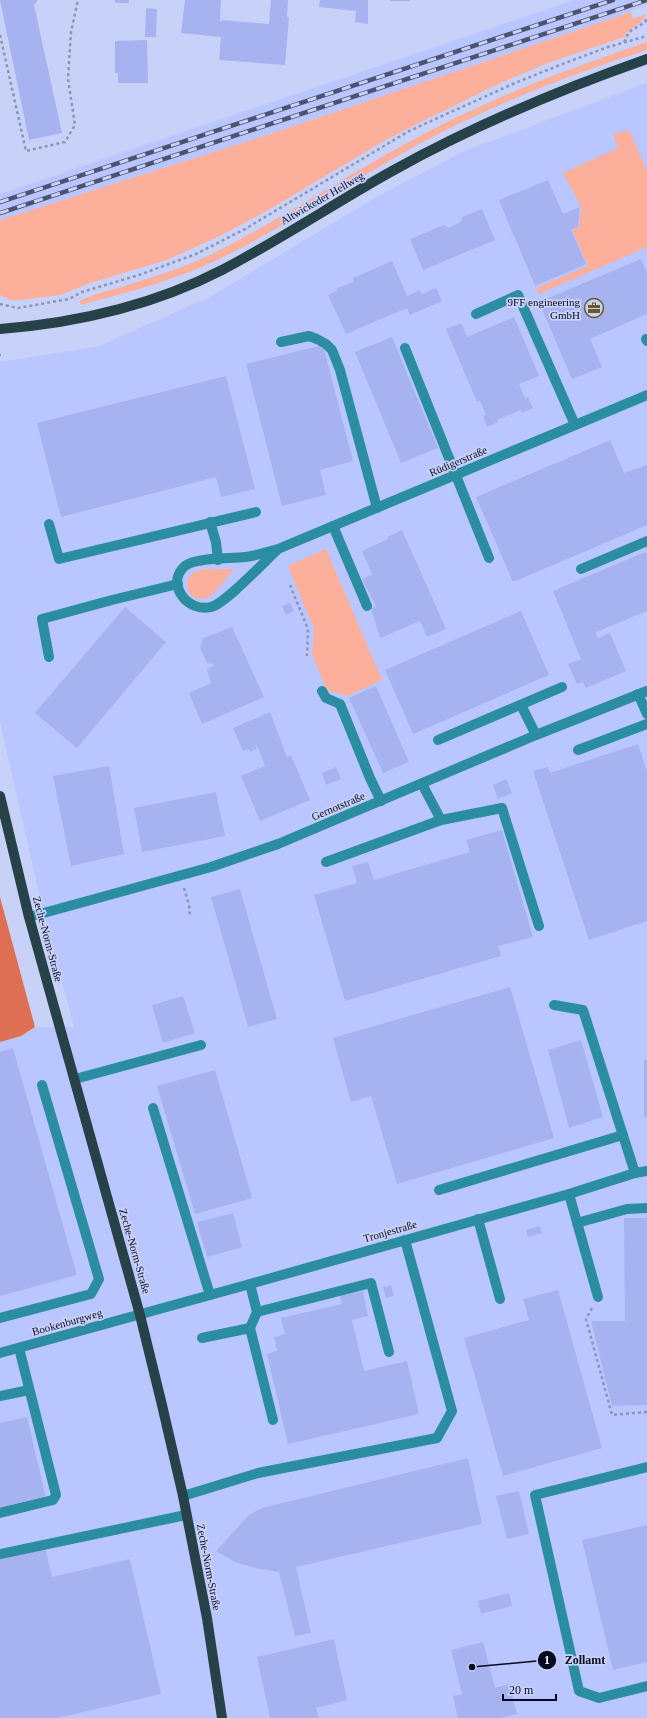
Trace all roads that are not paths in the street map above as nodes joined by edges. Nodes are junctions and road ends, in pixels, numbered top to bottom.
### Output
1 (647, 59) edge
2 (476, 314) dead end
3 (0, 329) edge
4 (281, 342) dead end
5 (405, 348) dead end
6 (647, 395) edge
7 (576, 425) junction
8 (455, 475) junction
9 (377, 508) junction
10 (256, 512) dead end
11 (210, 522) junction
12 (49, 524) dead end
13 (333, 526) junction
14 (647, 541) edge
15 (278, 550) junction
16 (489, 558) dead end
17 (218, 560) junction
18 (581, 568) dead end
19 (178, 584) junction
20 (367, 606) dead end
21 (49, 657) dead end
22 (562, 687) dead end
23 (322, 691) dead end
24 (643, 692) edge
25 (521, 705) junction
26 (647, 714) edge
27 (647, 724) edge
28 (536, 736) junction
29 (438, 740) dead end
30 (578, 750) dead end
31 (422, 784) junction
32 (0, 796) edge
33 (382, 801) junction
34 (441, 820) junction
35 (326, 862) dead end
36 (29, 916) junction
37 (539, 926) dead end
38 (554, 1005) dead end
39 (200, 1045) dead end
40 (75, 1079) junction
41 (42, 1085) dead end
42 (153, 1108) dead end
43 (623, 1135) junction
44 (647, 1171) edge
45 (635, 1173) junction
46 (439, 1190) dead end
47 (568, 1194) junction
48 (647, 1208) edge
49 (478, 1219) junction
50 (577, 1223) junction
51 (405, 1240) junction
52 (250, 1284) junction
53 (210, 1295) junction
54 (598, 1297) road end
55 (500, 1298) dead end
56 (256, 1312) junction
57 (140, 1315) junction
58 (0, 1318) edge
59 (250, 1328) junction
60 (202, 1338) dead end
61 (19, 1348) junction
62 (389, 1352) dead end
63 (0, 1353) edge
64 (29, 1390) junction
65 (0, 1396) edge
66 (273, 1420) dead end
67 (647, 1467) edge
68 (183, 1496) junction
69 (0, 1513) edge
70 (186, 1515) junction
71 (0, 1554) edge
72 (647, 1686) edge
73 (222, 1718) edge

1 - 3 main road, Altwickeder Hellweg
2 - 7 street
4 - 9 street
5 - 8 street
6 - 7 street, Rüdigerstraße
7 - 8 street, Rüdigerstraße
8 - 9 street, Rüdigerstraße
8 - 16 street
9 - 13 street, Rüdigerstraße
10 - 11 street
11 - 12 street
11 - 17 street
13 - 15 street, Rüdigerstraße
13 - 20 street
14 - 18 street
15 - 17 street, Rüdigerstraße
15 - 19 street, Rüdigerstraße
17 - 19 street, Rüdigerstraße
19 - 21 street
22 - 25 street
23 - 33 street
24 - 26 street
24 - 28 street, Gernotstraße
25 - 28 street
25 - 29 street
27 - 30 street
28 - 31 street, Gernotstraße
31 - 33 street, Gernotstraße
31 - 34 street
32 - 36 main road, Zeche-Norm-Straße
33 - 36 street, Gernotstraße
34 - 35 street
34 - 37 street
36 - 40 main road, Zeche-Norm-Straße
38 - 43 street
39 - 40 street
40 - 57 main road, Zeche-Norm-Straße
41 - 58 street
42 - 53 street
43 - 45 street
43 - 46 street
44 - 45 street, Tronjestraße
45 - 47 street, Tronjestraße
47 - 49 street, Tronjestraße
47 - 50 street
48 - 50 street
49 - 51 street, Tronjestraße
49 - 55 street
50 - 54 street
51 - 52 street, Tronjestraße
51 - 68 street
52 - 53 street, Tronjestraße
52 - 56 street
53 - 57 street, Tronjestraße
56 - 59 street
56 - 62 street
57 - 61 street, Bookenburgweg
57 - 68 main road, Zeche-Norm-Straße
59 - 60 street
59 - 66 street
61 - 63 street, Bookenburgweg
61 - 64 street
64 - 65 street
64 - 69 street
67 - 72 street
68 - 70 main road, Zeche-Norm-Straße
70 - 71 street
70 - 73 main road, Zeche-Norm-Straße

